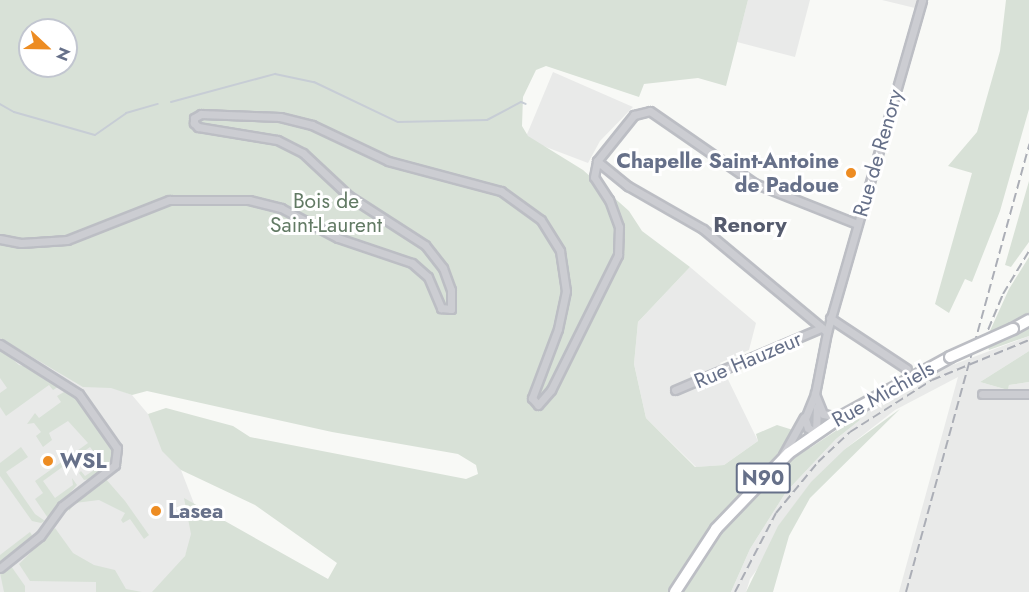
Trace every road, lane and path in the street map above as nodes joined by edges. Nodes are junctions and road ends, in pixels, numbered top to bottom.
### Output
1 (922, 0) edge
2 (597, 161) junction
3 (858, 224) junction
4 (0, 239) edge
5 (830, 318) junction
6 (1029, 320) edge
7 (824, 330) junction
8 (0, 344) edge
9 (907, 369) dead end
10 (675, 390) dead end
11 (815, 394) junction
12 (982, 394) dead end
13 (1029, 394) edge
14 (817, 406) junction
15 (806, 412) junction
16 (841, 417) junction
17 (816, 433) junction
18 (778, 463) junction
19 (0, 568) edge
20 (675, 592) edge

1 - 3 street, Rue de Renory
2 - 3 street
2 - 4 street
2 - 7 street
3 - 5 street, Rue de Renory
5 - 7 street, Rue de Renory
5 - 9 street
6 - 16 main road, Rue Michiels / N90, bridge
7 - 10 street, Rue Hauzeur
7 - 11 street, Rue de Renory
8 - 19 street
11 - 14 street
11 - 15 street
12 - 13 street
14 - 16 street
14 - 17 street
15 - 17 street
15 - 18 street
16 - 17 main road, Rue Michiels / N90
17 - 18 main road, N90
18 - 20 main road, N90

